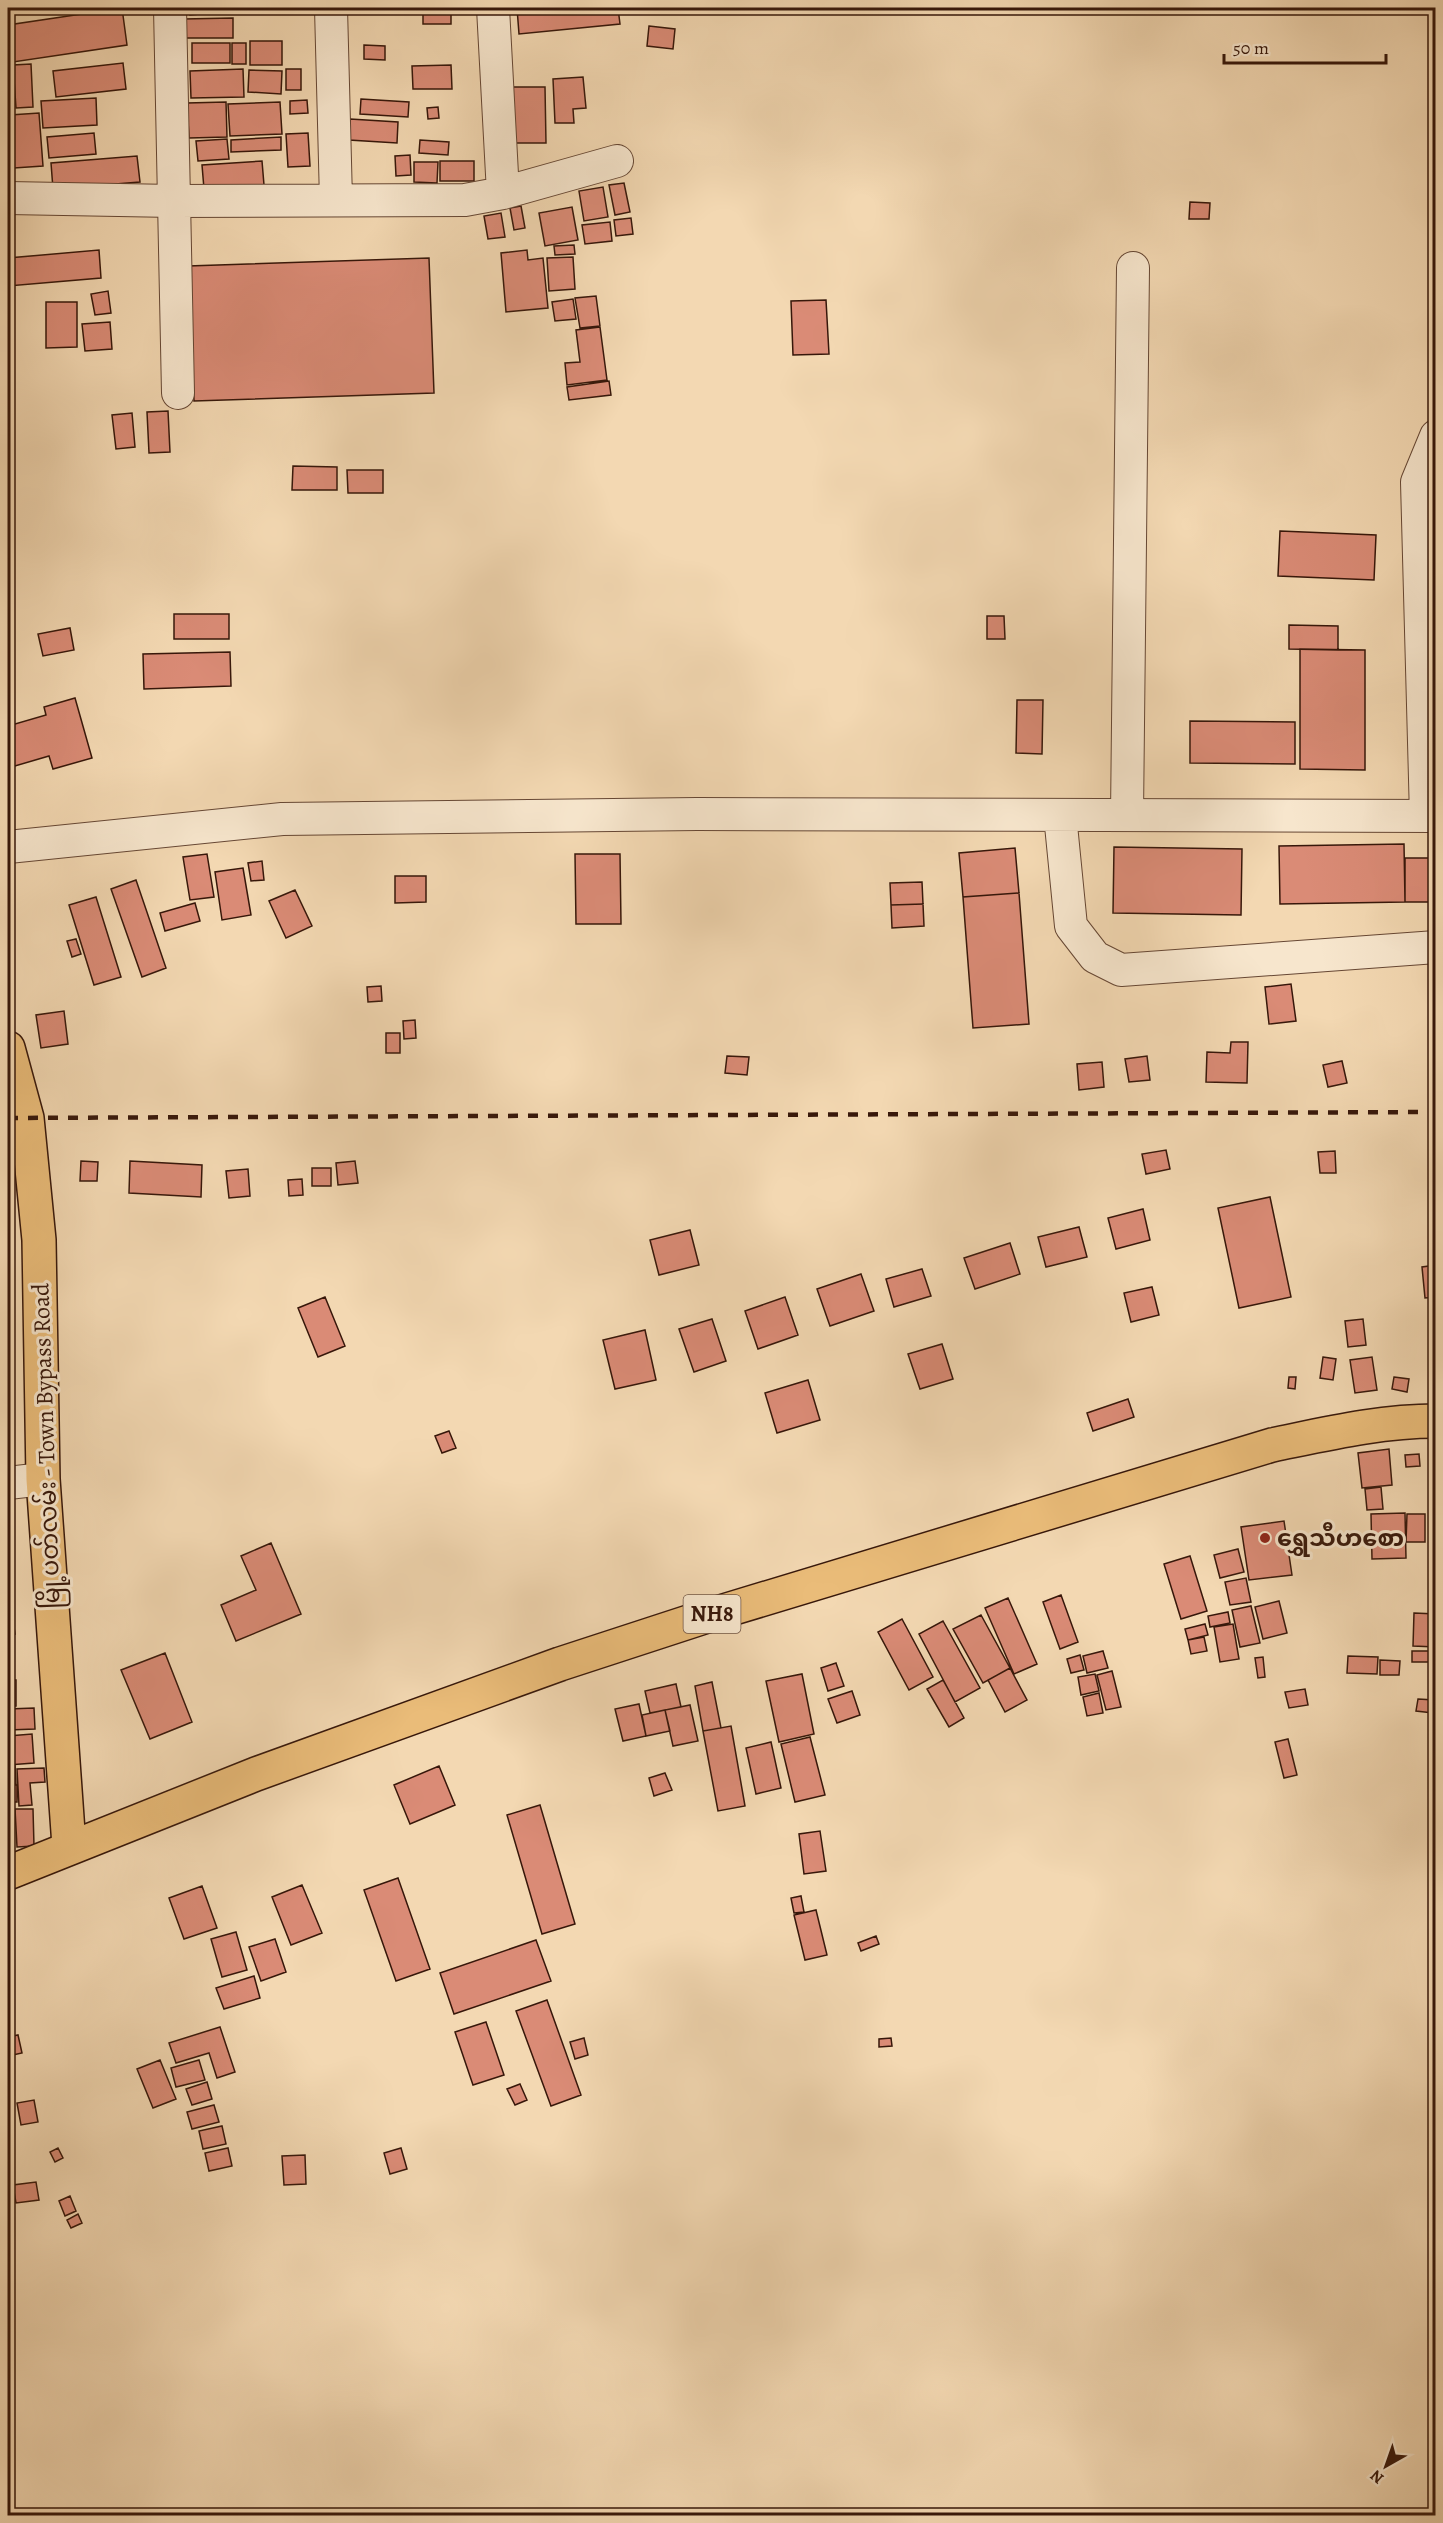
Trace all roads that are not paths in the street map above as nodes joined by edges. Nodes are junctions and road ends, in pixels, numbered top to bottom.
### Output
1 (170, 8) edge
2 (331, 8) edge
3 (493, 8) edge
4 (617, 161) dead end
5 (503, 193) junction
6 (8, 198) edge
7 (336, 200) junction
8 (174, 201) junction
9 (1133, 267) dead end
10 (177, 393) dead end
11 (1436, 436) edge
12 (1060, 815) junction
13 (1128, 815) junction
14 (1431, 816) edge
15 (8, 846) edge
16 (1436, 947) edge
17 (8, 1048) edge
18 (1436, 1421) edge
19 (43, 1479) junction
20 (8, 1483) edge
21 (69, 1846) junction
22 (8, 1872) edge

1 - 8 street
2 - 7 street
3 - 5 street
4 - 5 street
5 - 7 street
6 - 8 street
7 - 8 street
8 - 10 street
9 - 13 street
11 - 14 street
12 - 13 street
12 - 15 street
12 - 16 street
13 - 14 street
17 - 19 main road, မြို့ပတ်လမ်း - Town Bypass Road
18 - 21 main road, NH8
19 - 20 street
19 - 21 main road, မြို့ပတ်လမ်း - Town Bypass Road
21 - 22 main road, NH8

